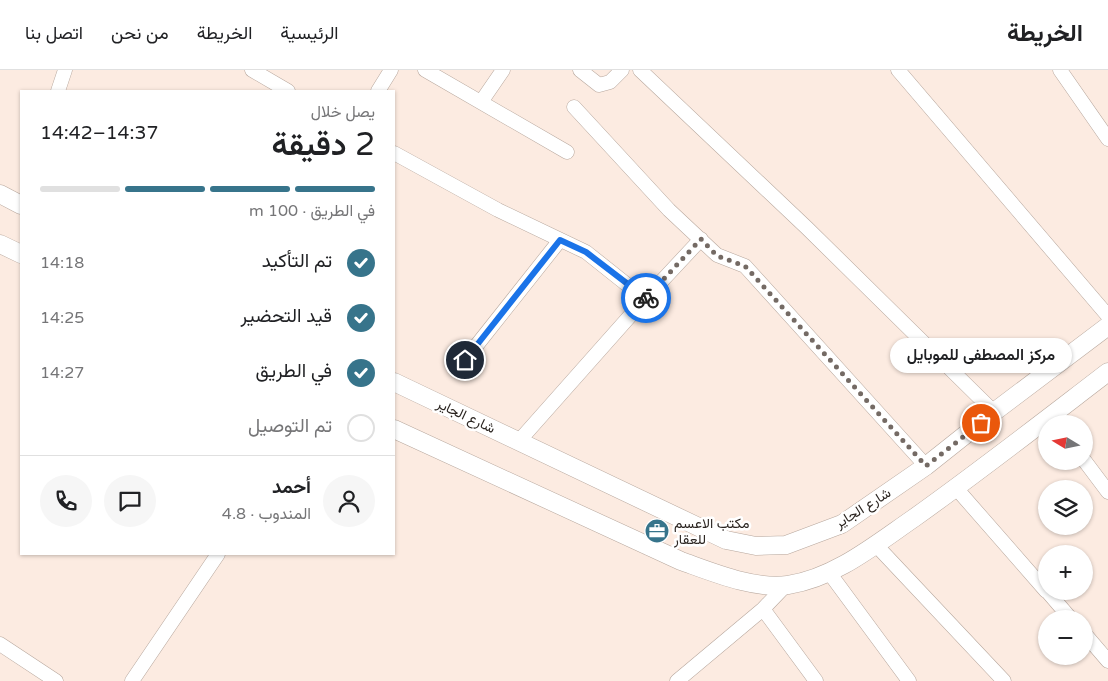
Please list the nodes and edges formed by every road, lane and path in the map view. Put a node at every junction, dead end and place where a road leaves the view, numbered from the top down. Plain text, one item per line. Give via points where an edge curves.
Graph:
1 (65, 70) edge
2 (252, 70) edge
3 (391, 70) edge
4 (425, 70) edge
5 (502, 70) edge
6 (580, 70) edge
7 (622, 70) edge
8 (640, 70) edge
9 (898, 70) edge
10 (1060, 70) edge
11 (58, 90) edge
12 (286, 90) edge
13 (379, 90) edge
14 (481, 102) junction
15 (574, 107) dead end
16 (1108, 139) edge
17 (567, 152) dead end
18 (395, 154) edge
19 (0, 194) edge
20 (20, 202) edge
21 (701, 239) junction
22 (560, 240) junction
23 (0, 244) edge
24 (20, 254) edge
25 (645, 299) junction
26 (1108, 316) edge
27 (1108, 326) edge
28 (465, 360) dead end
29 (1108, 372) edge
30 (395, 382) edge
31 (994, 412) junction
32 (1059, 415) edge
33 (395, 429) edge
34 (1038, 431) edge
35 (519, 441) junction
36 (926, 466) junction
37 (1092, 470) edge
38 (956, 488) junction
39 (1108, 492) edge
40 (875, 544) junction
41 (217, 555) edge
42 (828, 571) junction
43 (1038, 582) edge
44 (786, 585) junction
45 (1054, 600) edge
46 (763, 609) junction
47 (1063, 610) edge
48 (0, 644) edge
49 (1093, 644) edge
50 (1108, 661) edge
51 (56, 681) edge
52 (132, 681) edge
53 (678, 681) edge
54 (816, 681) edge
55 (909, 681) edge
56 (1004, 681) edge

1 - 11 street
2 - 12 street
3 - 13 street
4 - 14 street
5 - 14 street
6 - 7 street via 599,85 610,82
8 - 31 street
9 - 26 street
10 - 16 street
14 - 17 street
15 - 21 street via 669,210
18 - 22 street
19 - 20 street
21 - 25 street
21 - 36 street via 717,256 745,266
22 - 25 street via 586,252
22 - 28 street
23 - 24 street
25 - 35 street
27 - 31 street, شارع الجاير
29 - 32 street
30 - 35 street, شارع الجاير
31 - 36 street, شارع الجاير
33 - 44 street via 681,561 753,583
34 - 38 street
35 - 36 street, شارع الجاير via 726,540 756,546 786,545 842,524
37 - 39 street
38 - 40 street
38 - 43 street
40 - 42 street via 853,560
40 - 56 street
41 - 52 street
42 - 44 street via 808,581
42 - 55 street
44 - 46 street
45 - 47 street
46 - 53 street
46 - 54 street
48 - 51 street
49 - 50 street

